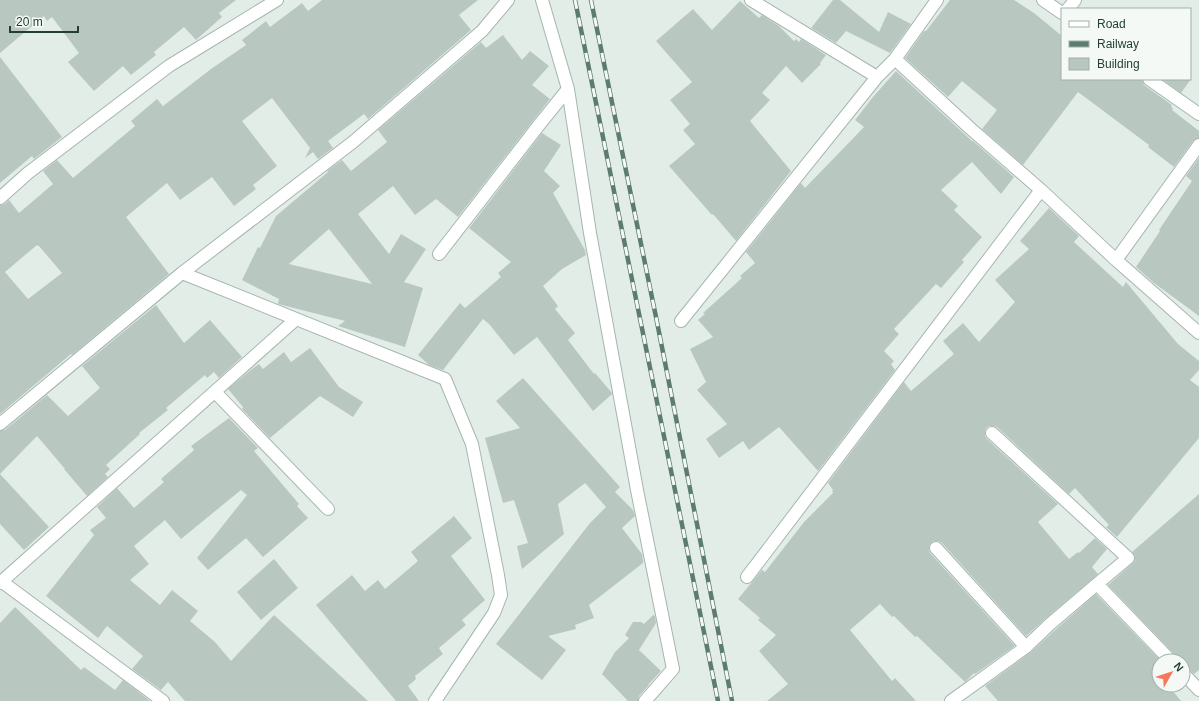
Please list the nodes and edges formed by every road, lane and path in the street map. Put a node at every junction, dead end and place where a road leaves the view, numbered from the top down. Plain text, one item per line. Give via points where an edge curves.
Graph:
1 (277, 0) edge
2 (508, 0) edge
3 (542, 0) edge
4 (752, 0) edge
5 (937, 0) edge
6 (1043, 0) edge
7 (1075, 0) edge
8 (1069, 8) edge
9 (1061, 12) edge
10 (895, 59) junction
11 (877, 77) junction
12 (1150, 80) edge
13 (568, 89) junction
14 (1199, 114) edge
15 (1199, 145) edge
16 (1041, 190) junction
17 (0, 198) edge
18 (439, 254) dead end
19 (1116, 260) junction
20 (182, 274) junction
21 (295, 320) junction
22 (681, 321) dead end
23 (1199, 333) edge
24 (215, 392) junction
25 (0, 424) edge
26 (992, 433) dead end
27 (328, 509) dead end
28 (936, 548) dead end
29 (747, 577) dead end
30 (1, 582) edge
31 (1097, 584) junction
32 (1026, 647) junction
33 (1163, 653) edge
34 (1191, 682) edge
35 (1199, 690) edge
36 (163, 701) edge
37 (436, 701) edge
38 (645, 701) edge
39 (951, 701) edge

1 - 17 street via 169,66 28,173
2 - 20 street via 482,31 353,142
3 - 13 street
4 - 11 street
5 - 10 street
6 - 9 street
7 - 8 street
10 - 11 street
10 - 16 street
11 - 22 street
12 - 14 street
13 - 18 street
13 - 38 street via 590,233 673,669
15 - 19 street
16 - 19 street
16 - 29 street
19 - 23 street
20 - 21 street
20 - 25 street
21 - 24 street
21 - 37 street via 444,378 472,444 501,595 494,613
24 - 27 street
24 - 30 street
26 - 31 street via 1128,558
28 - 32 street
30 - 36 street
31 - 32 street
31 - 33 street
32 - 39 street
34 - 35 street

